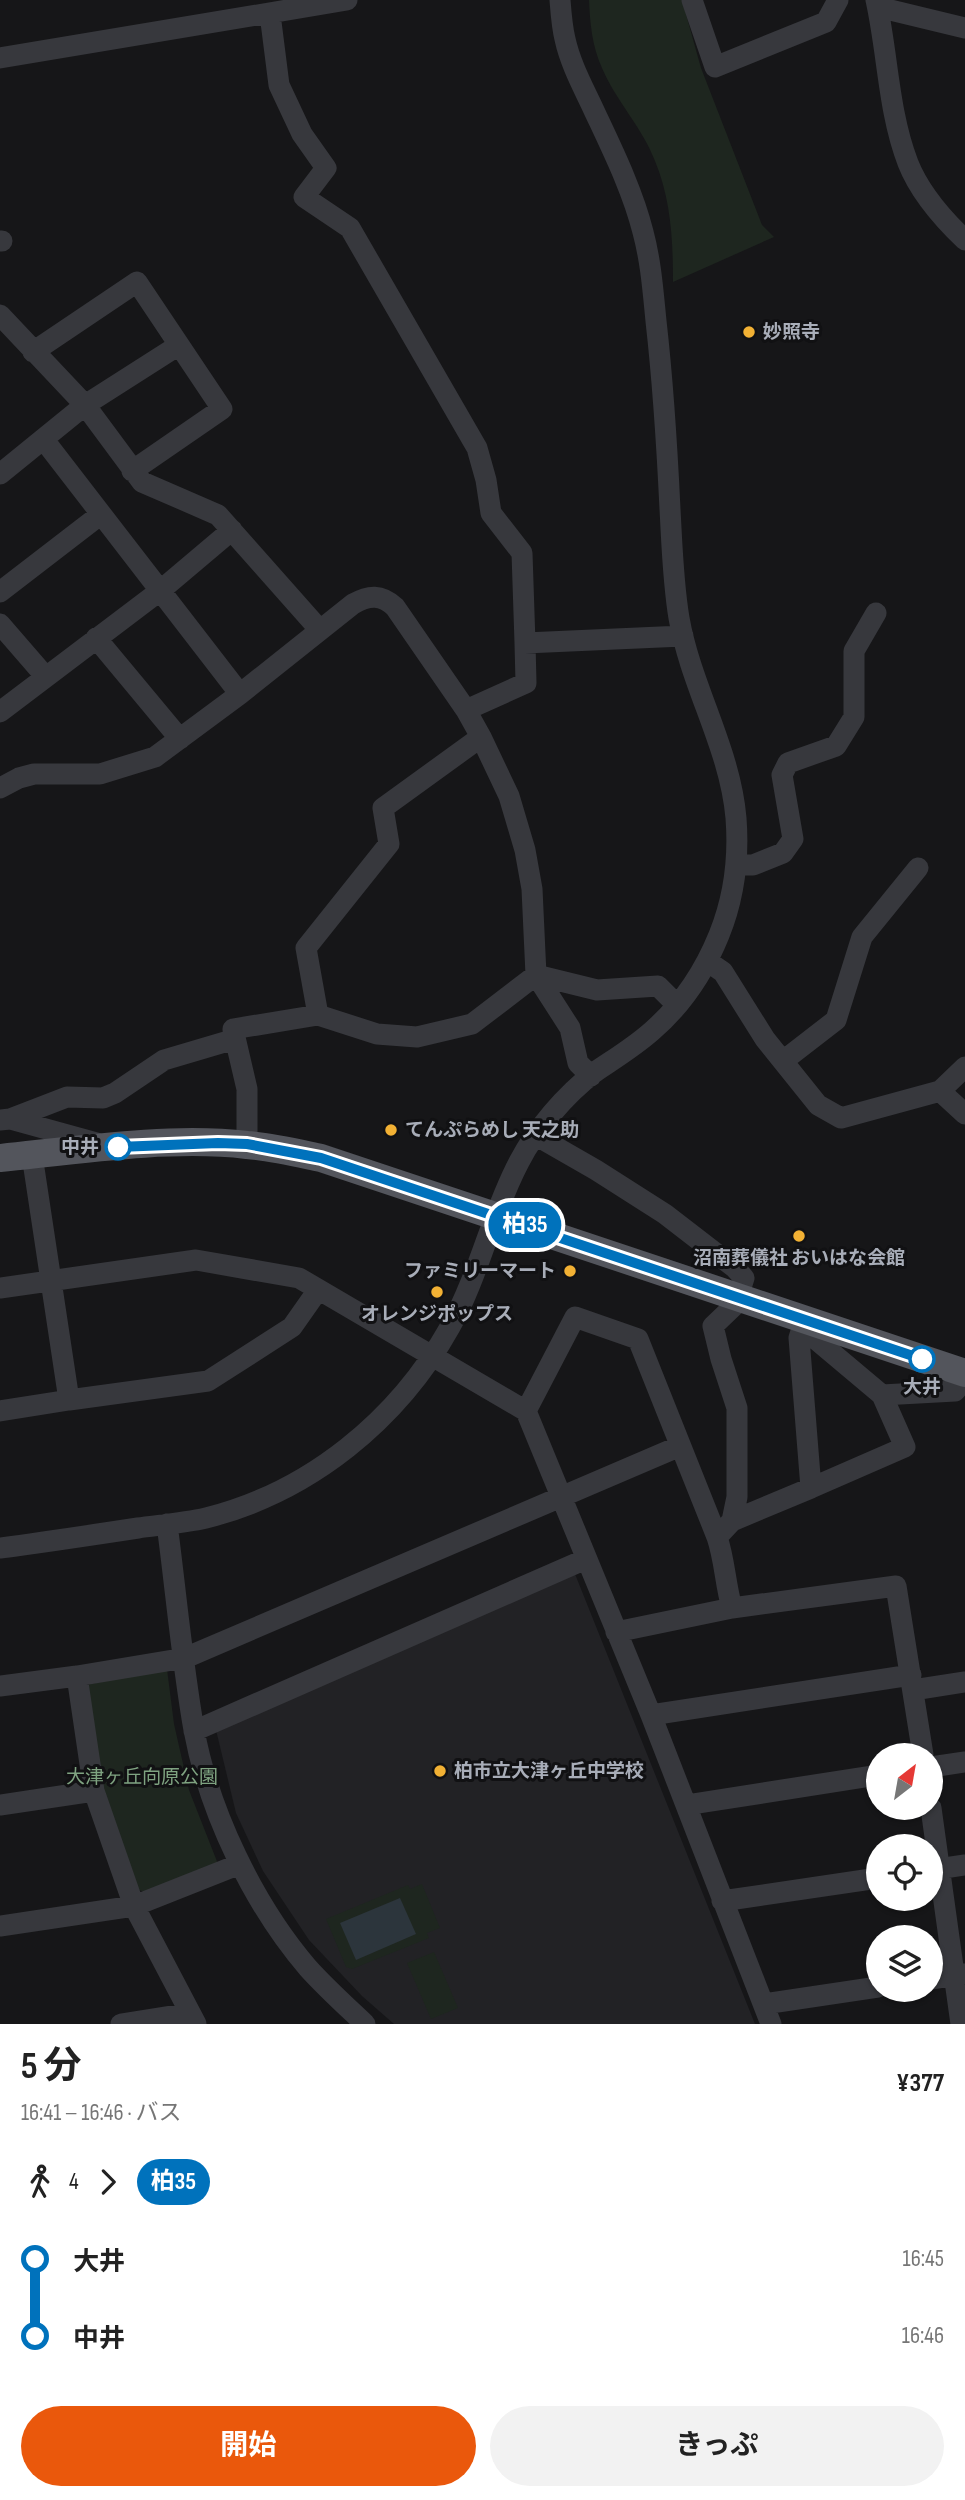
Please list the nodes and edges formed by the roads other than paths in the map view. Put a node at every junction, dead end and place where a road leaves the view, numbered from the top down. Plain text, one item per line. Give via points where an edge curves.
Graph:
1 (347, 0) edge
2 (560, 0) edge
3 (692, 0) edge
4 (838, 0) edge
5 (877, 4) edge
6 (270, 14) junction
7 (965, 29) edge
8 (0, 58) edge
9 (965, 240) edge
10 (0, 316) edge
11 (179, 345) junction
12 (33, 352) junction
13 (85, 405) junction
14 (44, 440) junction
15 (132, 471) junction
16 (0, 474) edge
17 (100, 515) junction
18 (232, 530) junction
19 (161, 590) junction
20 (0, 592) edge
21 (876, 613) dead end
22 (0, 624) edge
23 (319, 629) junction
24 (683, 636) junction
25 (96, 638) junction
26 (525, 643) junction
27 (45, 677) junction
28 (240, 694) junction
29 (466, 710) junction
30 (0, 712) edge
31 (481, 737) junction
32 (180, 739) junction
33 (0, 788) edge
34 (736, 865) junction
35 (918, 868) dead end
36 (707, 961) junction
37 (536, 975) junction
38 (677, 1005) junction
39 (318, 1015) junction
40 (235, 1039) junction
41 (783, 1061) junction
42 (965, 1068) edge
43 (591, 1076) junction
44 (940, 1091) junction
45 (965, 1114) edge
46 (5, 1120) edge
47 (535, 1136) junction
48 (247, 1144) junction
49 (113, 1148) junction
50 (32, 1154) junction
51 (0, 1157) edge
52 (497, 1215) junction
53 (50, 1280) junction
54 (0, 1288) edge
55 (318, 1290) junction
56 (738, 1296) junction
57 (802, 1328) junction
58 (432, 1358) junction
59 (965, 1373) edge
60 (965, 1379) edge
61 (882, 1395) junction
62 (69, 1400) junction
63 (0, 1411) edge
64 (526, 1411) junction
65 (680, 1446) junction
66 (811, 1488) junction
67 (562, 1497) junction
68 (732, 1521) junction
69 (167, 1524) junction
70 (718, 1537) junction
71 (0, 1548) edge
72 (586, 1559) junction
73 (732, 1608) junction
74 (616, 1632) junction
75 (185, 1658) junction
76 (77, 1676) junction
77 (912, 1682) junction
78 (965, 1682) edge
79 (0, 1686) edge
80 (651, 1716) junction
81 (194, 1731) junction
82 (921, 1743) edge
83 (965, 1762) edge
84 (943, 1766) edge
85 (866, 1777) edge
86 (94, 1791) junction
87 (0, 1805) edge
88 (686, 1805) junction
89 (240, 1864) junction
90 (965, 1865) edge
91 (943, 1868) edge
92 (866, 1880) edge
93 (943, 1900) edge
94 (722, 1901) junction
95 (134, 1906) junction
96 (0, 1926) edge
97 (960, 1975) edge
98 (866, 1990) edge
99 (767, 2014) edge
100 (193, 2019) edge
101 (121, 2024) edge
102 (365, 2024) edge
103 (961, 2024) edge

1 - 6 street
2 - 24 street via 565,41 629,188 652,274 673,570
3 - 4 street via 715,67 827,22
5 - 7 street
5 - 9 street via 891,99 908,164 942,219
6 - 8 street
6 - 26 street via 279,85 302,134 326,167 304,197 350,228 477,448 491,513 522,553
10 - 12 street
11 - 12 street via 137,282
11 - 13 street
11 - 15 street via 222,410
12 - 13 street
13 - 14 street
13 - 15 street
14 - 16 street
14 - 17 street
15 - 18 street via 142,482 218,516
17 - 19 street
17 - 20 street
18 - 19 street
18 - 23 street
19 - 25 street
19 - 28 street
21 - 34 street via 854,651 854,717 836,746 788,763 782,775 793,839 783,853
22 - 27 street
23 - 28 street
23 - 29 street via 365,597 385,598
24 - 26 street
24 - 34 street via 693,677 724,755 736,813
25 - 27 street
25 - 32 street
26 - 29 street via 526,683
27 - 30 street
28 - 32 street
29 - 31 street
31 - 37 street via 509,796 524,850 535,916
31 - 39 street via 383,808 389,844 306,948
32 - 33 street via 155,757 100,774 34,774
34 - 36 street via 728,909
35 - 41 street via 862,937 836,1020
36 - 38 street
36 - 41 street via 723,972
37 - 38 street via 597,990 658,986
37 - 39 street via 471,1024 417,1037 377,1034
37 - 43 street via 570,1028 578,1063
38 - 43 street via 640,1041
39 - 40 street via 233,1029
40 - 46 street via 164,1060 103,1098 67,1097
40 - 48 street via 247,1089
41 - 44 street via 818,1105 841,1118
42 - 44 street
43 - 47 street
44 - 45 street
46 - 49 street
47 - 52 street
47 - 56 street via 665,1214 735,1268 744,1278
48 - 49 main road
48 - 52 main road via 321,1158
49 - 50 main road
50 - 51 main road
50 - 53 street
52 - 56 main road
52 - 58 street via 472,1282
53 - 54 street
53 - 55 street via 196,1260 299,1278
53 - 62 street
55 - 58 street
55 - 62 street via 292,1327 208,1381
56 - 57 main road
56 - 68 street via 736,1304 713,1326 737,1408 737,1497
57 - 59 main road
57 - 61 street
57 - 66 street
58 - 64 street
58 - 69 street via 367,1432 324,1466 241,1507
60 - 61 street via 954,1391
61 - 66 street via 905,1447
62 - 63 street
64 - 65 street via 575,1317 638,1339
64 - 67 street
65 - 67 street
65 - 70 street
66 - 68 street
67 - 72 street
67 - 75 street
68 - 70 street
69 - 71 street
69 - 75 street
70 - 73 street
72 - 74 street
72 - 81 street
73 - 74 street
73 - 77 street via 896,1586
74 - 80 street
75 - 76 street
75 - 81 street
76 - 79 street
76 - 86 street
77 - 78 street
77 - 80 street
77 - 82 street
80 - 88 street
81 - 89 street via 213,1801
83 - 84 street
85 - 88 street
86 - 87 street
86 - 95 street
88 - 94 street
89 - 95 street
89 - 102 street via 307,1966
90 - 91 street
92 - 94 street
93 - 97 street
94 - 99 street
95 - 96 street
95 - 100 street
97 - 103 street
98 - 99 street
100 - 101 street

